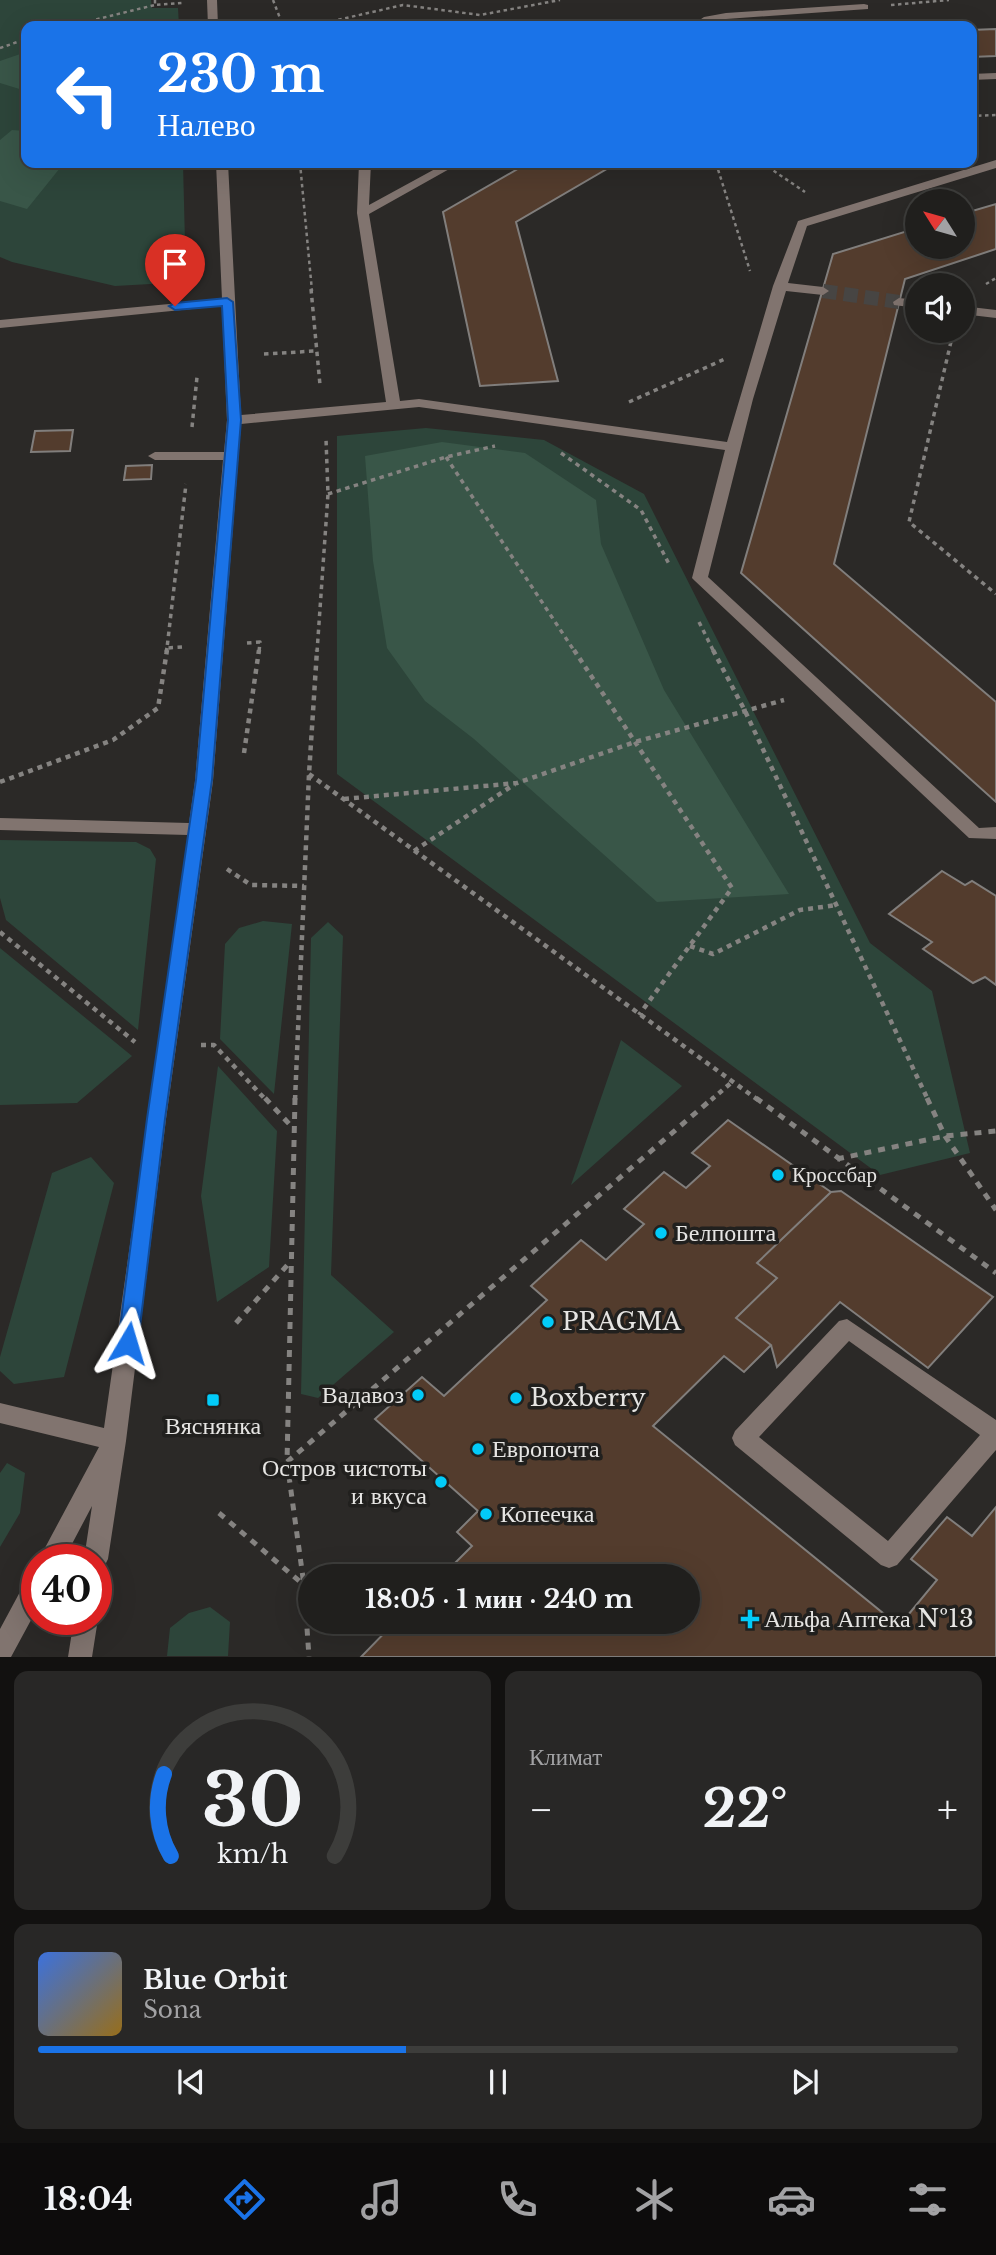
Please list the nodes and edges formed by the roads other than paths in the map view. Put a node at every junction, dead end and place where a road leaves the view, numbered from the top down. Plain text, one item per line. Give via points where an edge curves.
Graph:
1 (212, 0) edge
2 (864, 7) road end
3 (213, 21) edge
4 (705, 21) edge
5 (996, 76) edge
6 (977, 77) edge
7 (996, 164) edge
8 (222, 168) edge
9 (366, 168) edge
10 (445, 168) edge
11 (363, 213) junction
12 (779, 286) junction
13 (822, 291) tunnel mouth
14 (227, 302) junction
15 (899, 302) tunnel mouth
16 (905, 303) edge
17 (975, 312) edge
18 (996, 314) edge
19 (0, 324) edge
20 (393, 403) junction
21 (234, 420) junction
22 (732, 447) junction
23 (155, 456) dead end
24 (230, 456) junction
25 (0, 824) edge
26 (197, 829) junction
27 (996, 833) edge
28 (0, 1413) edge
29 (996, 1433) edge
30 (115, 1441) junction
31 (59, 1544) edge
32 (98, 1544) edge
33 (21, 1614) edge
34 (83, 1635) edge
35 (0, 1653) edge
36 (80, 1657) edge

1 - 3 street
2 - 4 street
5 - 6 street
7 - 12 street via 802,223
8 - 14 street
9 - 11 street
10 - 11 street
11 - 20 street
12 - 13 street
12 - 22 street
14 - 19 street
14 - 21 street
15 - 16 street
17 - 18 street
20 - 21 street via 324,414
20 - 22 street via 419,402
21 - 24 street
22 - 27 street via 700,578 975,834
23 - 24 street
24 - 26 street
25 - 26 street
26 - 30 street
28 - 30 street
29 - 29 street via 847,1328 743,1438 889,1557
30 - 31 street
30 - 32 street
33 - 35 street
34 - 36 street

